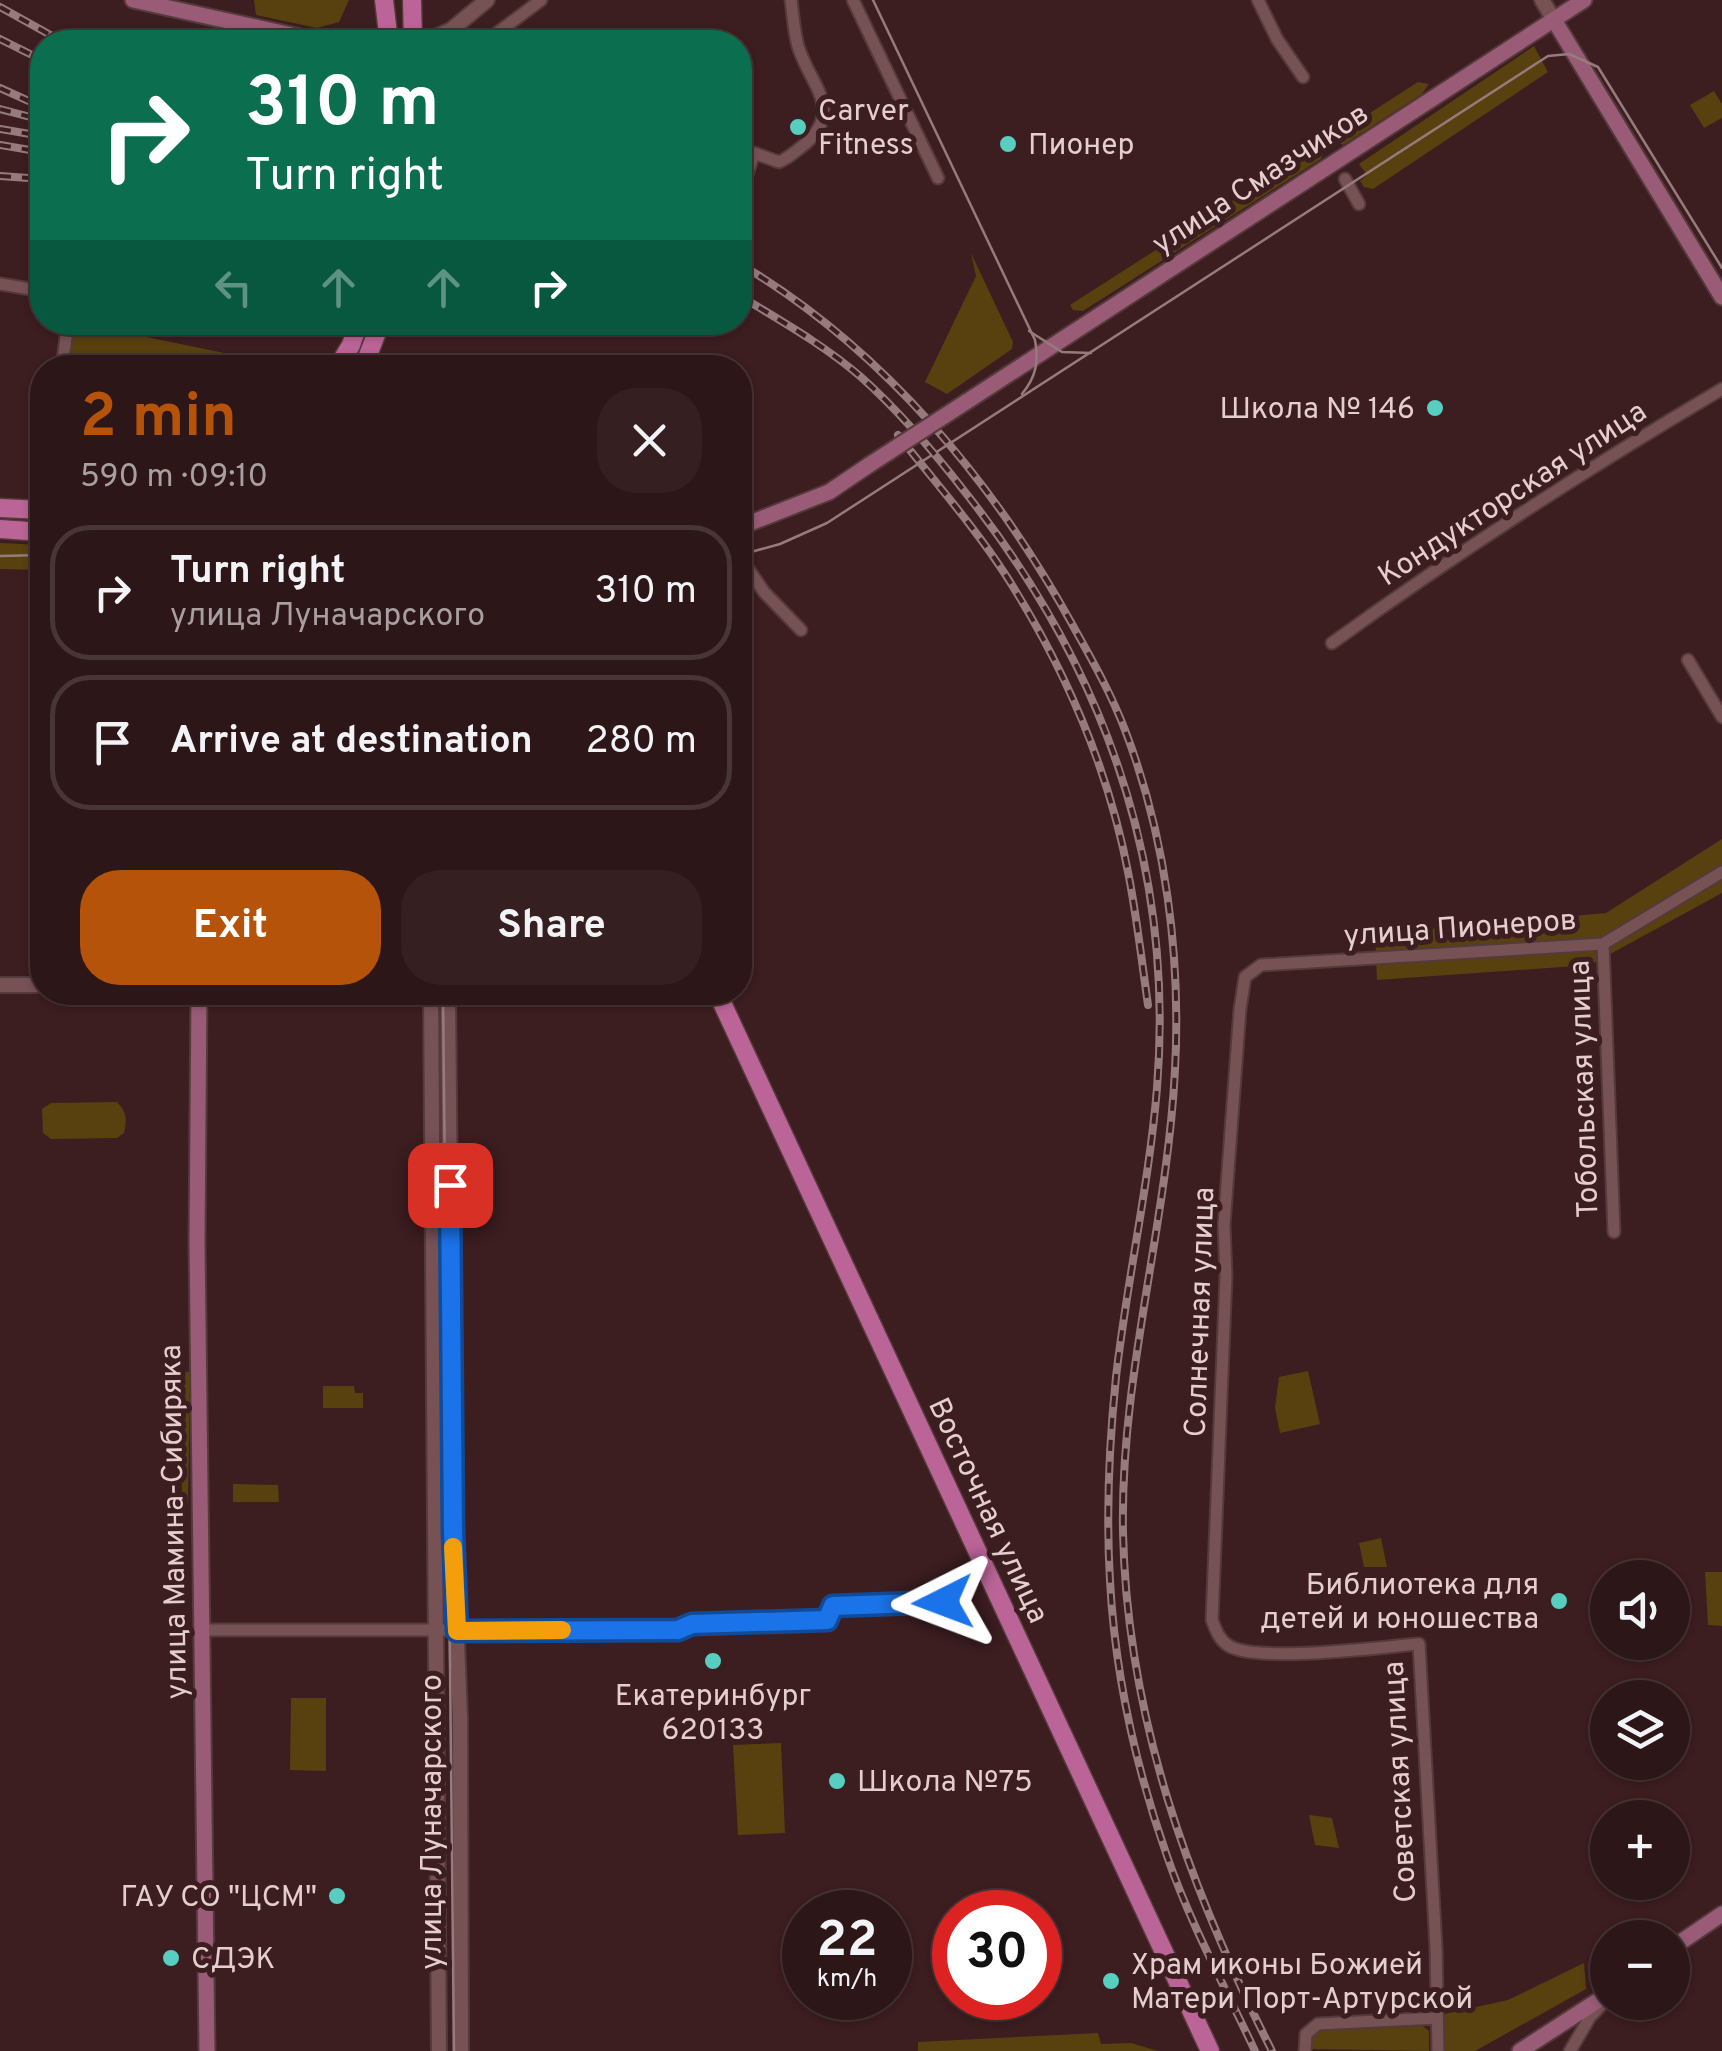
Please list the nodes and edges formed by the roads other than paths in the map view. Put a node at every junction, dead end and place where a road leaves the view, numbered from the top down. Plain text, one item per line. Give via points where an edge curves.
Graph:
1 (133, 0) edge
2 (384, 0) edge
3 (412, 0) edge
4 (488, 0) edge
5 (541, 0) edge
6 (790, 0) edge
7 (853, 0) edge
8 (1258, 0) edge
9 (1542, 0) edge
10 (1584, 0) edge
11 (1554, 20) junction
12 (269, 30) edge
13 (387, 30) edge
14 (413, 30) edge
15 (451, 30) edge
16 (501, 30) edge
17 (1304, 77) dead end
18 (754, 154) joint
19 (752, 160) edge
20 (938, 178) dead end
21 (1345, 180) dead end
22 (1359, 204) dead end
23 (0, 284) edge
24 (30, 289) edge
25 (1722, 297) edge
26 (1722, 388) edge
27 (0, 508) edge
28 (30, 509) edge
29 (752, 522) edge
30 (0, 530) edge
31 (30, 531) edge
32 (752, 574) edge
33 (801, 630) dead end
34 (1332, 643) dead end
35 (1688, 660) dead end
36 (1722, 717) edge
37 (1722, 872) edge
38 (1602, 944) junction
39 (1246, 978) joint
40 (0, 985) edge
41 (30, 985) edge
42 (199, 1005) edge
43 (431, 1005) edge
44 (448, 1005) edge
45 (723, 1005) edge
46 (1614, 1232) dead end
47 (943, 1602) dead end
48 (202, 1630) junction
49 (436, 1631) junction
50 (457, 1631) junction
51 (1227, 1645) joint
52 (1722, 1914) edge
53 (1690, 1936) edge
54 (1590, 2007) edge
55 (1590, 2017) edge
56 (1438, 2018) junction
57 (207, 2051) edge
58 (439, 2051) edge
59 (461, 2051) edge
60 (1210, 2051) edge
61 (1306, 2051) edge
62 (1438, 2051) edge
63 (1520, 2051) edge
64 (1570, 2051) edge

1 - 12 main road
2 - 13 main road
3 - 14 main road
4 - 15 street
5 - 16 street
6 - 18 street via 799,49 822,97 822,124 789,158 779,162
7 - 20 street
8 - 17 street
9 - 11 street
10 - 11 main road, улица Смазчиков
11 - 25 main road
11 - 29 main road, улица Смазчиков, bridge via 829,492
18 - 19 street
21 - 22 street
23 - 24 street
26 - 34 street, Кондукторская улица via 1482,537
27 - 28 main road
30 - 31 main road
32 - 33 street
35 - 36 street
37 - 38 street, улица Пионеров
38 - 39 street, улица Пионеров via 1261,965
38 - 46 street, Тобольская улица
39 - 51 street, Солнечная улица via 1224,1225 1212,1620
40 - 41 street
42 - 48 main road, улица Мамина-Сибиряка
43 - 49 street, улица Луначарского
44 - 50 street, улица Луначарского
45 - 60 main road, Восточная улица
47 - 50 street via 833,1606 827,1620 692,1624 678,1630
48 - 49 street
48 - 57 main road, улица Мамина-Сибиряка
49 - 50 street
49 - 58 street, улица Луначарского
50 - 59 street, улица Луначарского
51 - 56 street, Советская улица via 1272,1653 1419,1644
52 - 53 main road
54 - 63 main road
55 - 64 street
56 - 61 street via 1318,2024 1306,2034
56 - 62 street, Советская улица

